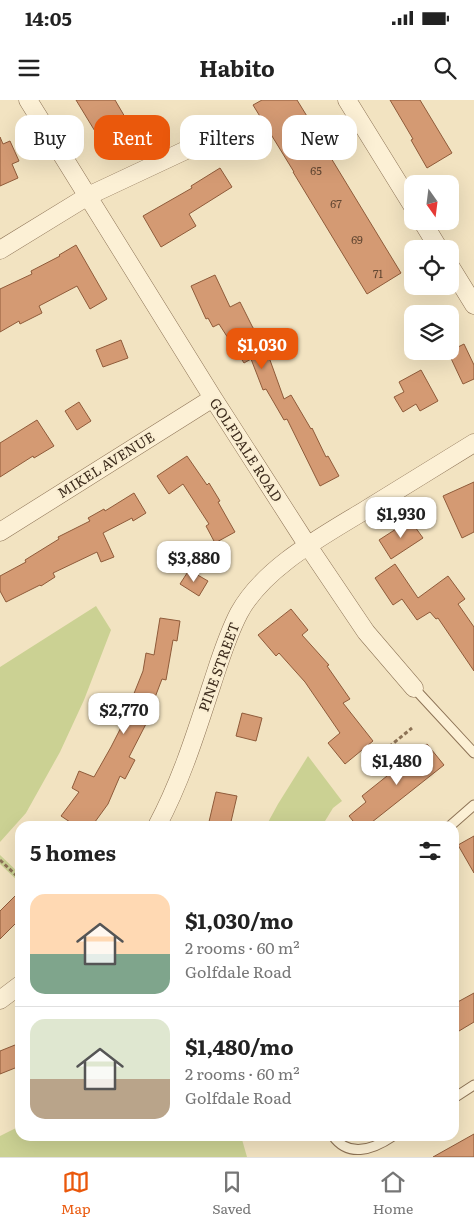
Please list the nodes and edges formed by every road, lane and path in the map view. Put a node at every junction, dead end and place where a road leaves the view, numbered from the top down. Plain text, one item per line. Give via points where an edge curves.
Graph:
1 (28, 100) edge
2 (348, 100) edge
3 (180, 153) edge
4 (404, 192) edge
5 (88, 196) junction
6 (0, 250) edge
7 (459, 281) edge
8 (474, 305) edge
9 (213, 398) junction
10 (474, 443) edge
11 (0, 532) edge
12 (308, 546) junction
13 (414, 688) joint
14 (412, 728) dead end
15 (474, 753) edge
16 (370, 763) dead end
17 (474, 805) edge
18 (160, 821) edge
19 (456, 821) edge
20 (0, 860) edge
21 (15, 874) edge
22 (15, 989) edge
23 (0, 1000) edge
24 (474, 1085) edge
25 (459, 1095) edge
26 (335, 1141) edge
27 (385, 1141) edge

1 - 5 street, GOLFDALE ROAD
2 - 4 street
3 - 5 street
5 - 6 street
5 - 9 street, GOLFDALE ROAD
7 - 8 street
9 - 11 street, MIKEL AVENUE
9 - 12 street, GOLFDALE ROAD
10 - 12 street, PINE STREET
12 - 13 street, GOLFDALE ROAD via 366,632
12 - 18 street, PINE STREET via 257,587 239,612 184,769
13 - 15 lane
14 - 16 path
17 - 19 lane
20 - 21 path
22 - 23 street
24 - 25 lane
26 - 27 lane via 345,1154 358,1156

